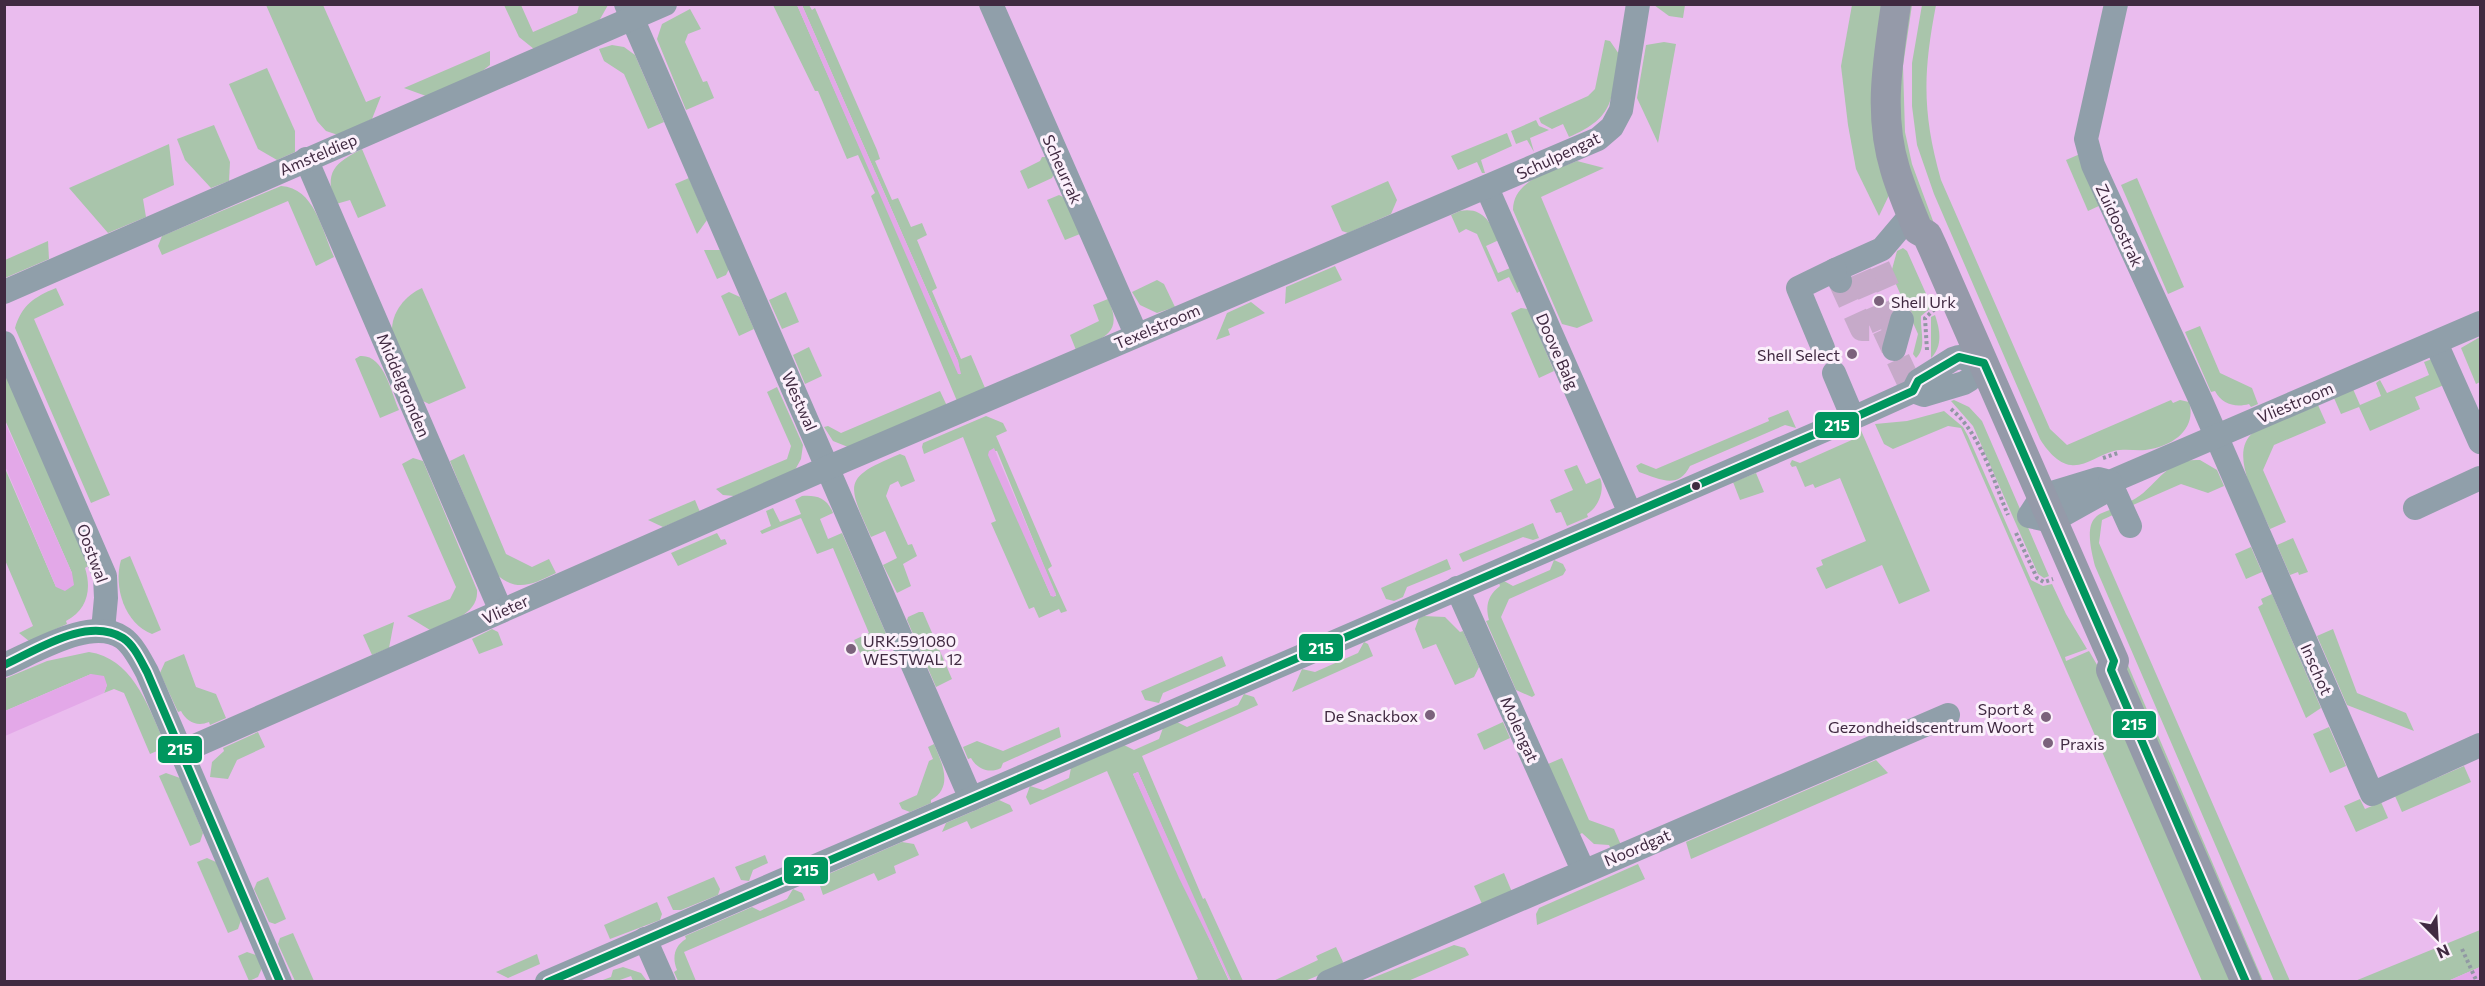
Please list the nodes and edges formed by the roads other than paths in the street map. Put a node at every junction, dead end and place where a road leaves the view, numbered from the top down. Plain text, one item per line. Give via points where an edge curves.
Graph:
1 (665, 4) edge
2 (991, 4) edge
3 (1638, 4) edge
4 (1896, 4) edge
5 (2116, 4) edge
6 (629, 11) edge
7 (306, 159) junction
8 (1487, 188) junction
9 (1916, 225) junction
10 (4, 292) edge
11 (1902, 320) tunnel mouth
12 (2481, 323) edge
13 (1136, 334) junction
14 (4, 343) edge
15 (2436, 343) junction
16 (1823, 348) dead end
17 (1894, 349) tunnel mouth
18 (1971, 367) junction
19 (1834, 373) dead end
20 (1854, 417) junction
21 (2216, 436) junction
22 (2481, 442) edge
23 (829, 467) junction
24 (2481, 478) edge
25 (2110, 482) junction
26 (2415, 508) dead end
27 (2041, 511) junction
28 (1630, 513) junction
29 (2130, 525) dead end
30 (1457, 588) junction
31 (501, 611) junction
32 (103, 630) junction
33 (4, 665) edge
34 (1948, 715) dead end
35 (2481, 745) edge
36 (181, 752) junction
37 (971, 799) junction
38 (1583, 870) junction
39 (645, 939) junction
40 (280, 981) edge
41 (547, 981) edge
42 (664, 981) edge
43 (1328, 981) edge
44 (2246, 981) edge

1 - 6 street
2 - 13 street, Scheurrak
3 - 8 street, Schulpengat via 1621,110 1612,128 1598,139
4 - 9 main road via 1884,110 1894,167
5 - 21 street, Zuidoostrak via 2086,140 2093,165
6 - 7 street, Amsteldiep
6 - 23 street, Westwal
7 - 10 street, Amsteldiep
7 - 31 street, Middelgronden
8 - 13 street, Texelstroom
8 - 28 street, Doove Balg
9 - 16 street via 1904,223 1882,249 1857,267 1798,288
9 - 18 main road via 1914,239 1924,276
11 - 17 street
12 - 15 street, Vliestroom
13 - 23 street, Texelstroom
14 - 32 street, Oostwal via 105,576
15 - 21 street, Vliestroom
15 - 22 street
18 - 20 street via 1924,395 1913,391
18 - 27 main road
19 - 20 street
20 - 28 street
21 - 25 street, Vliestroom
21 - 35 street, Inschot via 2372,794
23 - 31 street, Vlieter
23 - 37 street, Westwal
24 - 26 street
25 - 27 street, Vliestroom via 2098,479
25 - 29 street
27 - 44 main road via 2071,612 2103,666 2111,670
28 - 30 street
30 - 37 street
30 - 38 street, Molengat
31 - 36 street, Vlieter
32 - 33 street via 69,637
32 - 36 street via 122,637 135,652
34 - 38 street, Noordgat
36 - 40 street
37 - 39 street
38 - 43 street, Noordgat
39 - 41 street
39 - 42 street

